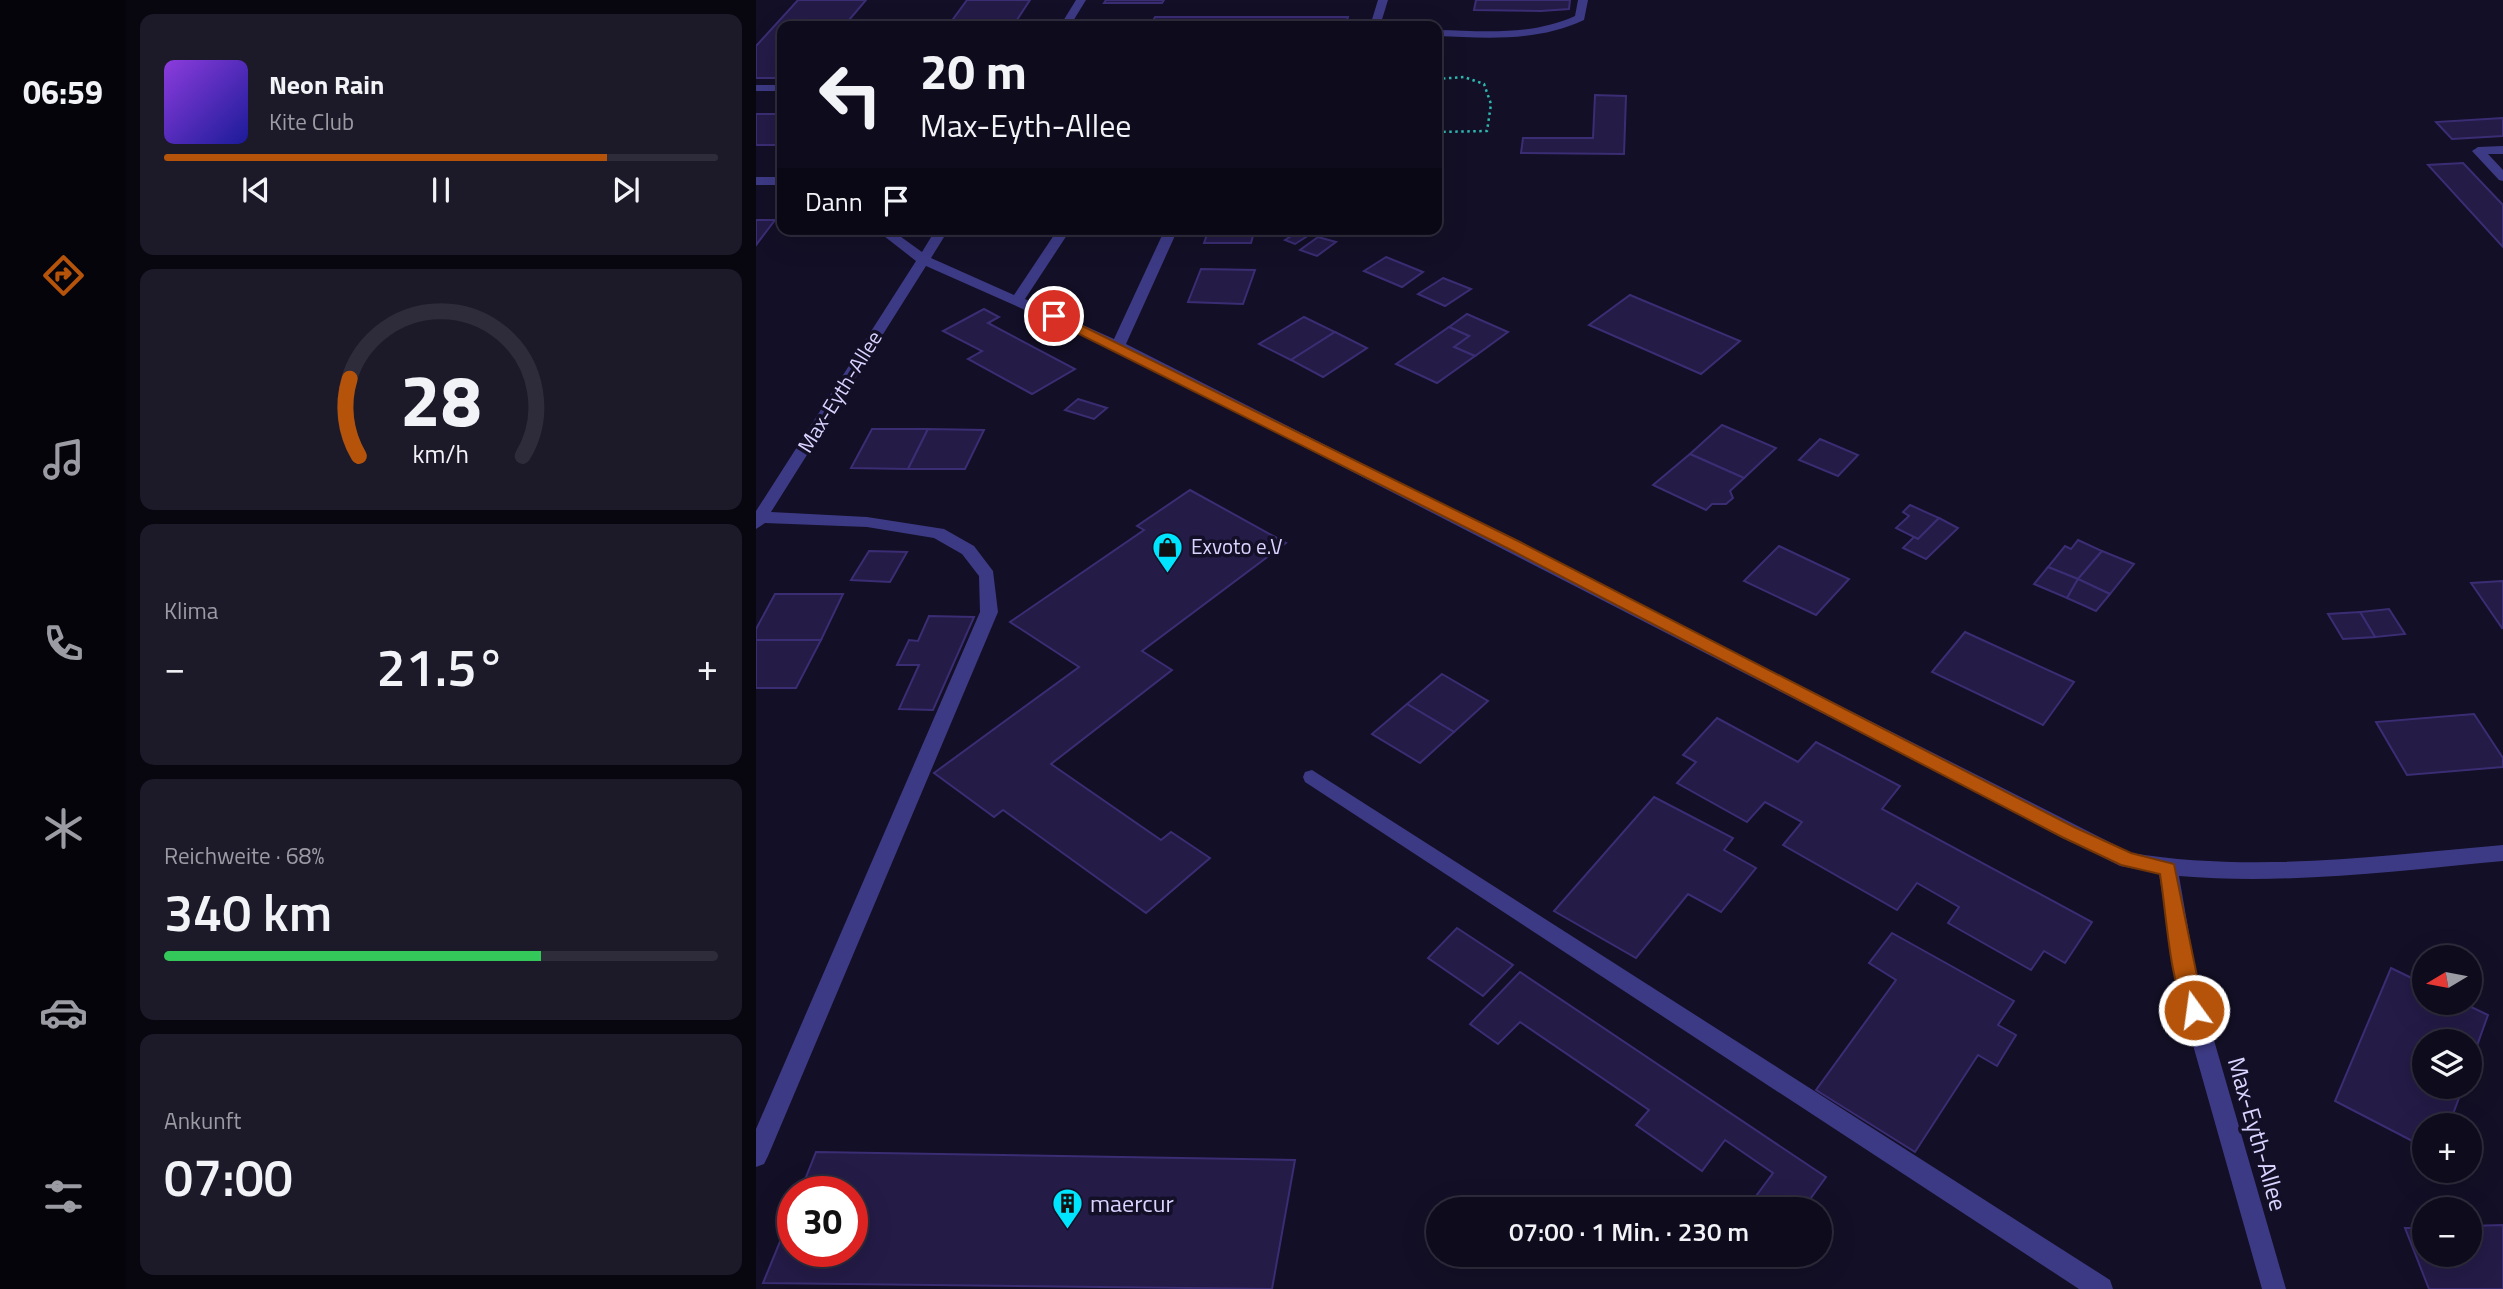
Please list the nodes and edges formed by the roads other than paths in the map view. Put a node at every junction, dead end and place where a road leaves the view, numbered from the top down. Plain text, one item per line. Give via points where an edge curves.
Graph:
1 (1081, 0) edge
2 (1383, 0) edge
3 (1583, 0) edge
4 (1068, 21) edge
5 (1377, 21) edge
6 (1442, 33) edge
7 (756, 88) edge
8 (777, 88) edge
9 (2503, 150) edge
10 (2503, 177) edge
11 (756, 181) edge
12 (777, 181) edge
13 (889, 235) edge
14 (939, 235) edge
15 (1061, 235) edge
16 (1169, 235) edge
17 (924, 260) junction
18 (1018, 299) junction
19 (1118, 346) junction
20 (758, 519) edge
21 (1312, 776) dead end
22 (2503, 853) edge
23 (2168, 869) junction
24 (756, 1156) edge
25 (2101, 1289) edge
26 (2274, 1289) edge

1 - 4 street
2 - 5 street
3 - 6 street via 1580,18 1570,24 1514,33
7 - 8 street
9 - 10 street via 2478,151
11 - 12 street
13 - 17 street
14 - 17 street, Max-Eyth-Allee
15 - 18 street
16 - 19 street
17 - 18 street
17 - 20 street, Max-Eyth-Allee
18 - 19 street
19 - 23 street via 2068,832 2127,859
20 - 24 street via 867,522 938,533 968,550 987,575 989,612
21 - 25 street
22 - 23 street via 2292,870
23 - 26 street, Max-Eyth-Allee via 2187,985

